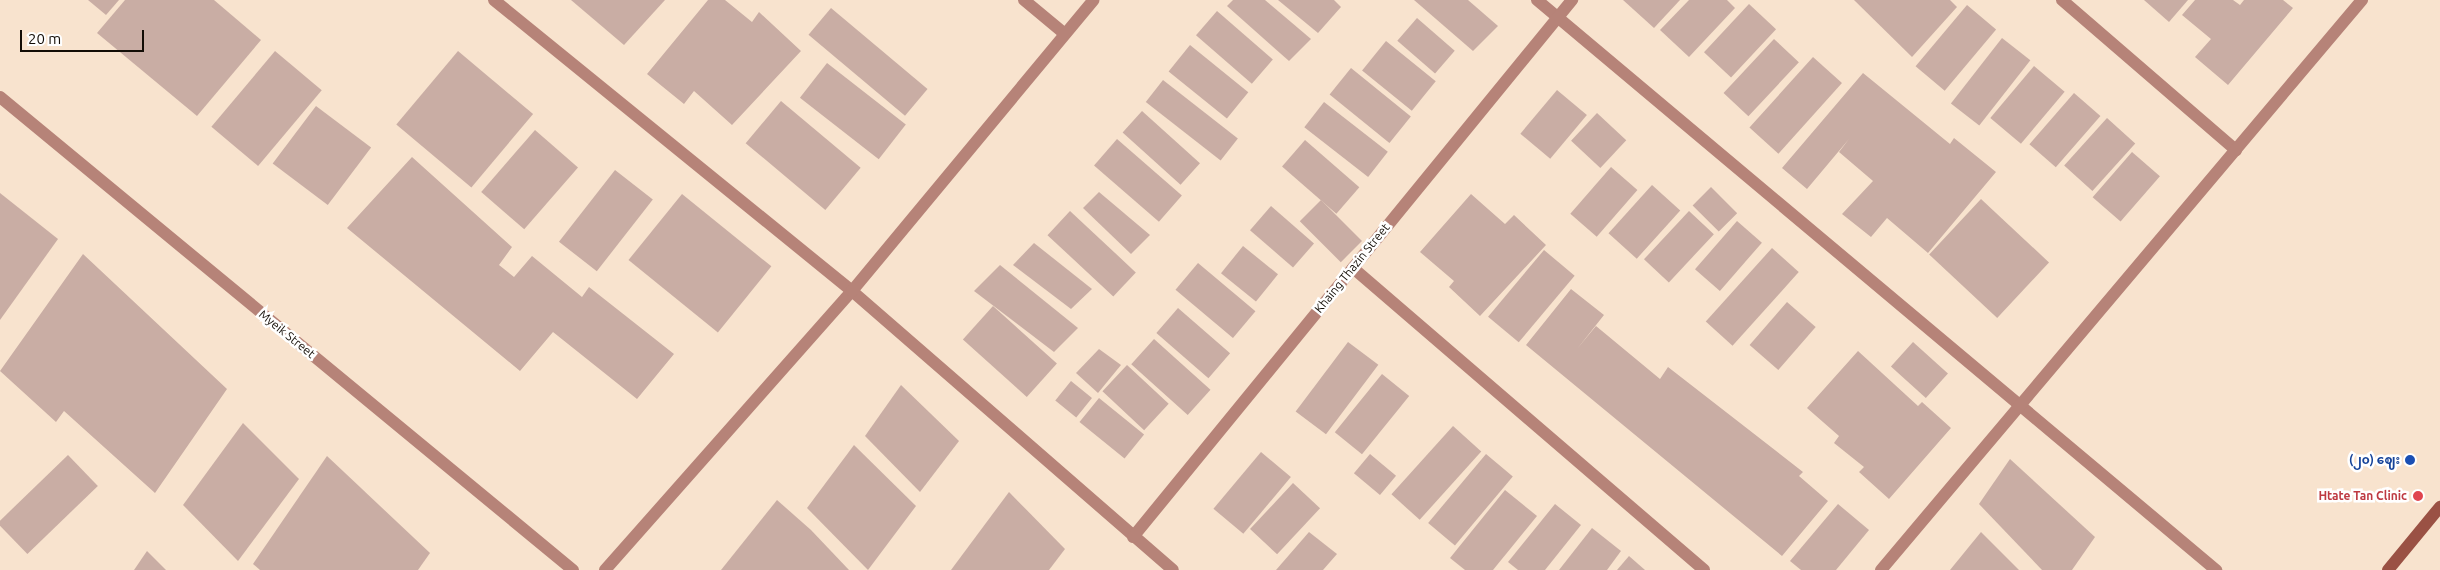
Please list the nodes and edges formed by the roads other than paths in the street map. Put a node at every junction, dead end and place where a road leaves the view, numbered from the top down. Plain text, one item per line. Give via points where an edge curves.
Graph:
1 (494, 0) edge
2 (1024, 0) edge
3 (1094, 0) edge
4 (1537, 0) edge
5 (1572, 0) edge
6 (2062, 0) edge
7 (2362, 0) edge
8 (1558, 17) junction
9 (1065, 34) junction
10 (0, 97) edge
11 (2236, 150) junction
12 (1353, 268) junction
13 (852, 291) junction
14 (2020, 406) junction
15 (2440, 507) edge
16 (1133, 537) junction
17 (573, 570) edge
18 (605, 570) edge
19 (1173, 570) edge
20 (1704, 570) edge
21 (1881, 570) edge
22 (2216, 570) edge
23 (2388, 570) edge

1 - 13 street
2 - 9 street
3 - 9 street
4 - 8 street
5 - 8 street, Khaing Thazin Street
6 - 11 street
7 - 11 street
8 - 12 street, Khaing Thazin Street
8 - 14 street
9 - 13 street
10 - 17 street, Myeik Street
11 - 14 street
12 - 16 street, Khaing Thazin Street
12 - 20 street
13 - 16 street
13 - 18 street
14 - 21 street
14 - 22 street
15 - 23 main road
16 - 19 street

